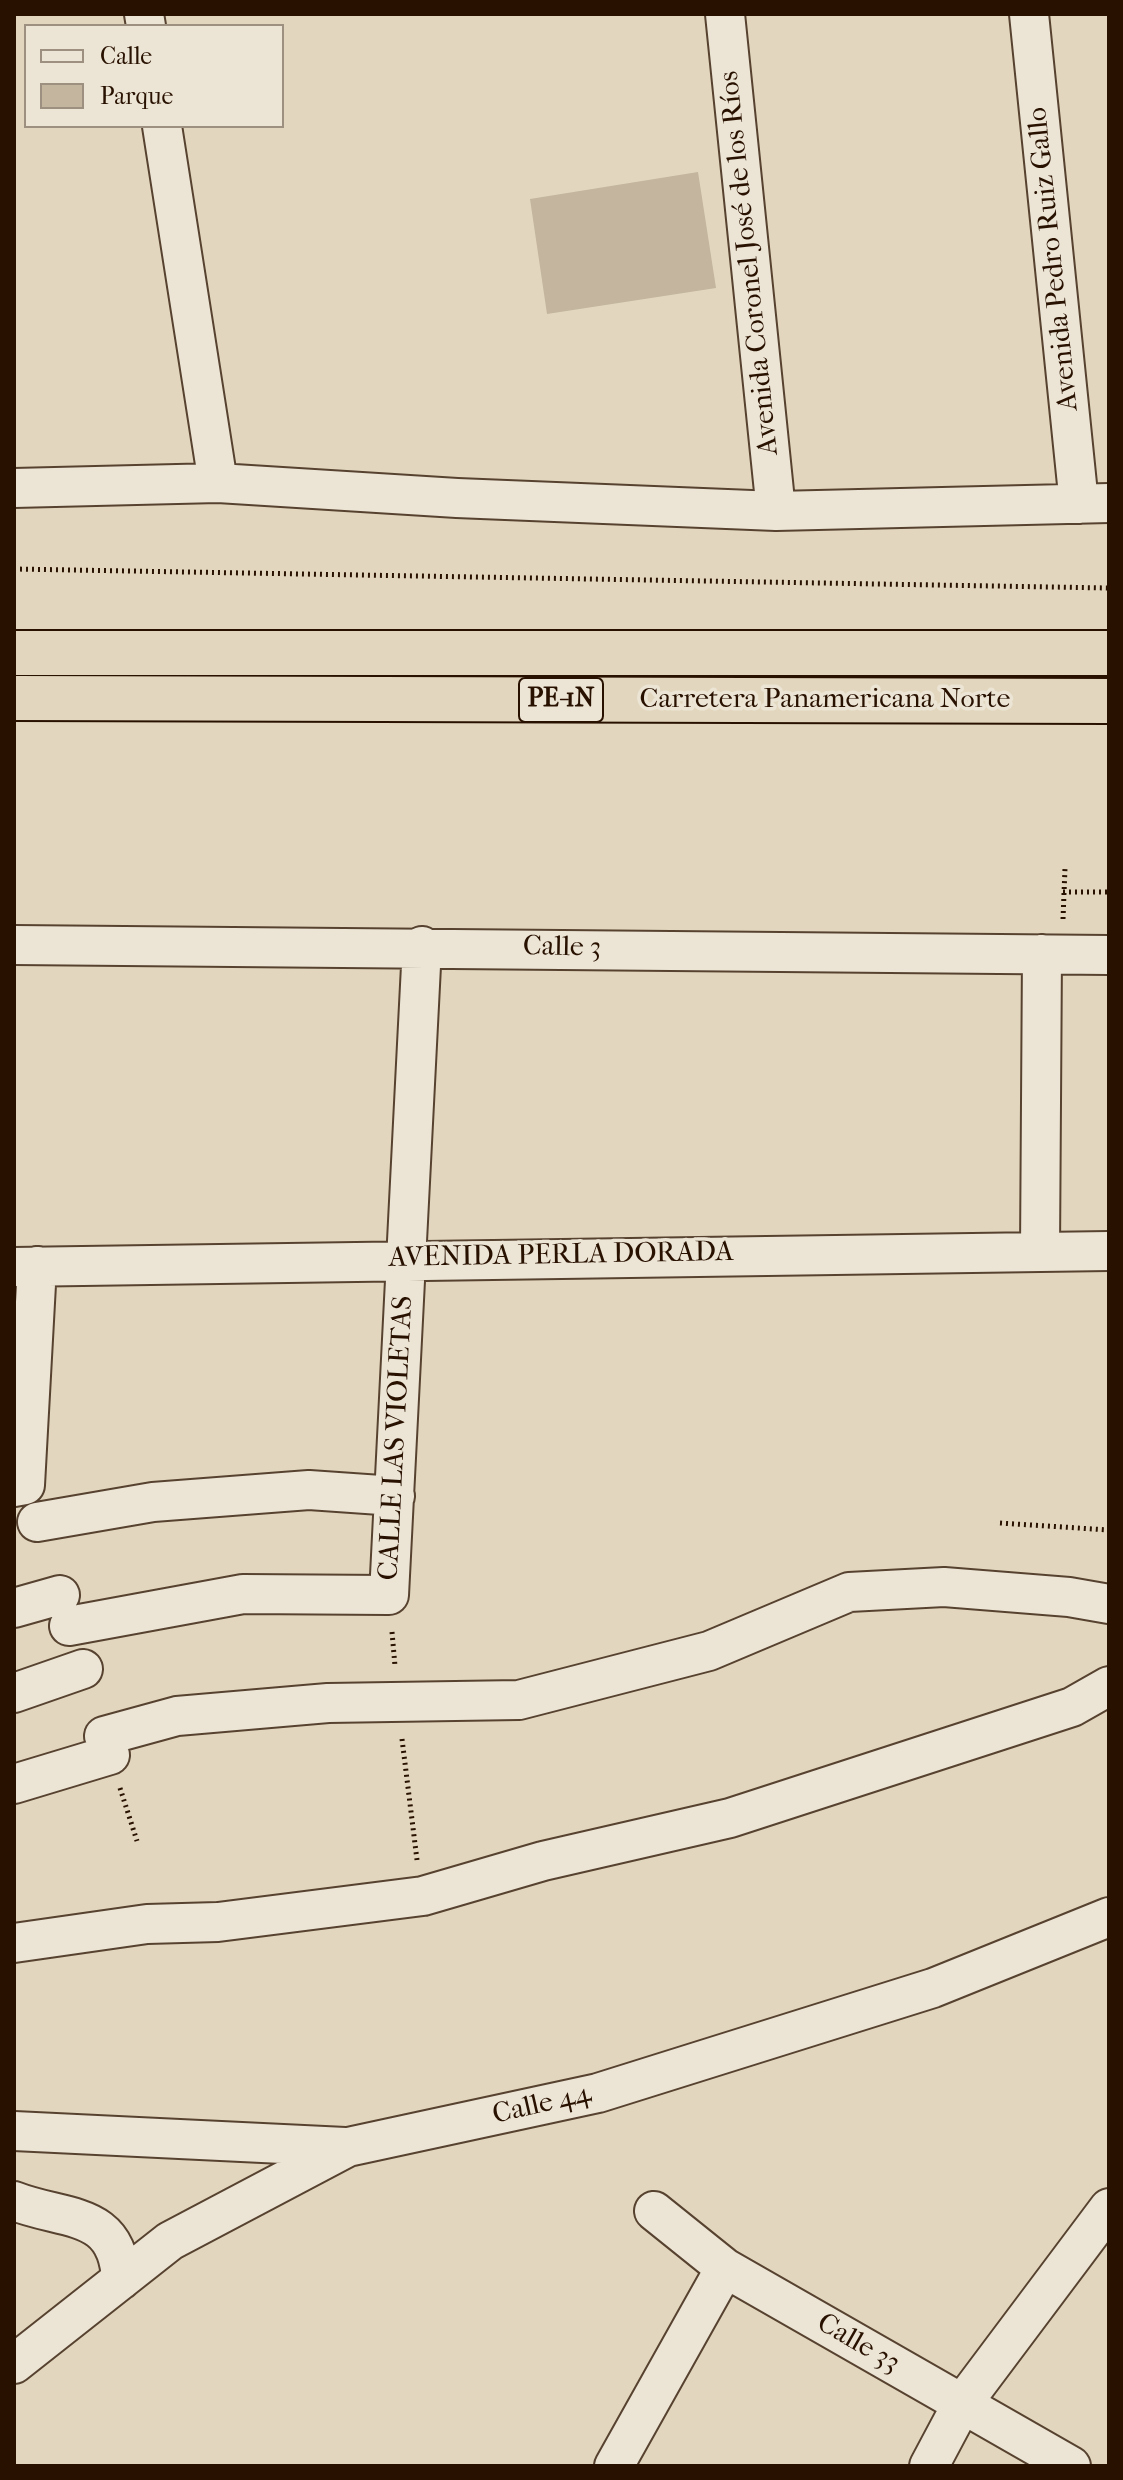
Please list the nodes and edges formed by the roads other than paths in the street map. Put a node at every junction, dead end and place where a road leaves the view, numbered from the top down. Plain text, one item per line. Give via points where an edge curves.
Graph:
1 (725, 14) edge
2 (1029, 14) edge
3 (162, 128) edge
4 (218, 483) junction
5 (14, 488) edge
6 (1094, 504) edge
7 (776, 511) junction
8 (14, 653) edge
9 (1109, 653) edge
10 (14, 698) edge
11 (1109, 701) edge
12 (14, 945) edge
13 (422, 946) junction
14 (1054, 955) junction
15 (1109, 955) edge
16 (1040, 1250) junction
17 (1109, 1251) edge
18 (407, 1258) junction
19 (26, 1266) edge
20 (14, 1487) edge
21 (395, 1496) junction
22 (37, 1522) dead end
23 (1109, 1604) edge
24 (14, 1608) edge
25 (83, 1669) dead end
26 (1109, 1686) edge
27 (14, 1693) edge
28 (14, 1784) edge
29 (1109, 1917) edge
30 (14, 1943) edge
31 (14, 2131) edge
32 (348, 2147) junction
33 (14, 2201) edge
34 (1109, 2208) edge
35 (654, 2211) dead end
36 (725, 2268) junction
37 (121, 2280) junction
38 (14, 2364) edge
39 (962, 2404) junction
40 (614, 2466) edge
41 (929, 2466) edge
42 (1071, 2466) edge

1 - 7 street, Avenida Coronel José de los Ríos
2 - 6 street, Avenida Pedro Ruiz Gallo
3 - 4 street
4 - 5 street
4 - 7 street
6 - 7 street
8 - 9 highway, Carretera Panamericana Norte / PE-1N
10 - 11 highway, Carretera Panamericana Norte / PE-1N
12 - 13 street, Calle 3
13 - 14 street, Calle 3
13 - 18 street, CALLE LAS VIOLETAS
14 - 15 street, Calle 3
14 - 16 street
16 - 17 street, AVENIDA PERLA DORADA
16 - 18 street, AVENIDA PERLA DORADA
18 - 19 street, AVENIDA PERLA DORADA
18 - 21 street, CALLE LAS VIOLETAS
19 - 20 street via 25,1485
21 - 22 street via 309,1490 153,1502
21 - 24 street, CALLE LAS VIOLETAS via 389,1595 243,1594 64,1611
23 - 28 street via 944,1587 849,1592 709,1651 519,1700 399,1700 177,1716
25 - 27 street
26 - 30 street via 1072,1707 730,1818 543,1861 423,1896
29 - 32 street, Calle 44 via 933,1988 598,2093
31 - 32 street
32 - 37 street, Calle 44 via 170,2241
33 - 37 street via 89,2222 109,2236 120,2255
34 - 39 street
35 - 36 street, Calle 33
36 - 39 street, Calle 33
36 - 40 street
37 - 38 street, Calle 44
39 - 41 street
39 - 42 street, Calle 33

